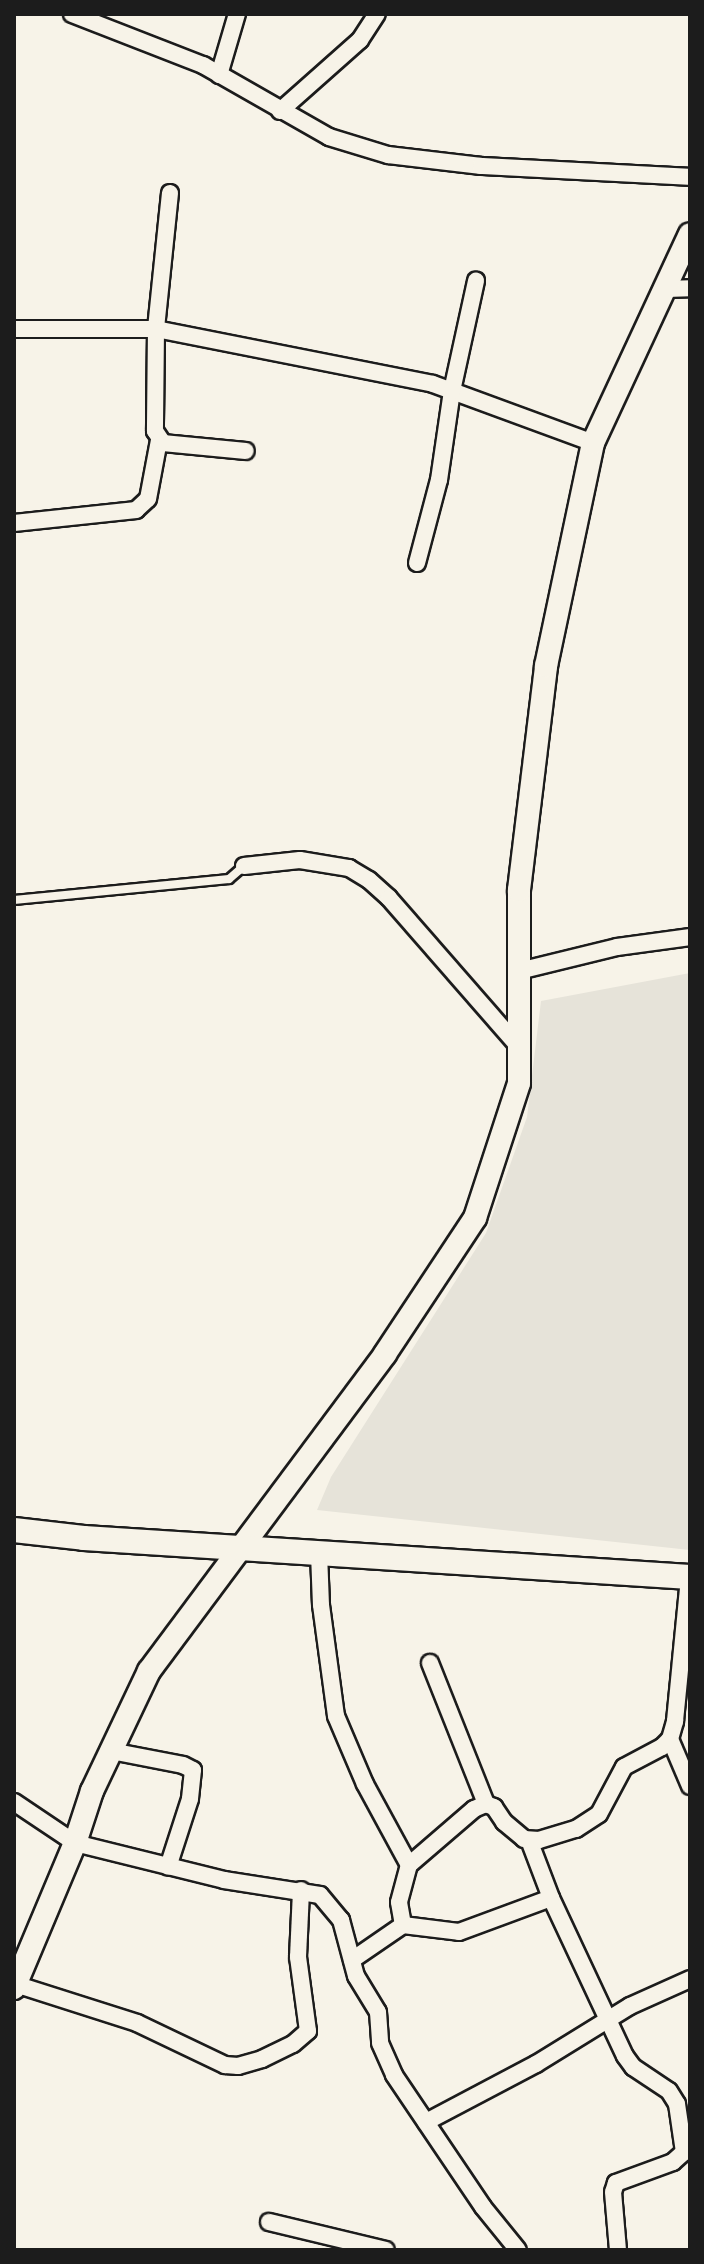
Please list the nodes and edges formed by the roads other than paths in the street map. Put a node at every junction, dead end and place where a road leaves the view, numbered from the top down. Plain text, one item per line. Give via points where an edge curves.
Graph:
1 (72, 14) edge
2 (237, 14) edge
3 (377, 14) edge
4 (219, 75) junction
5 (280, 111) junction
6 (690, 177) edge
7 (170, 193) dead end
8 (690, 234) edge
9 (476, 281) dead end
10 (690, 288) edge
11 (666, 289) junction
12 (14, 314) edge
13 (14, 329) edge
14 (156, 329) junction
15 (452, 391) junction
16 (159, 440) junction
17 (593, 443) junction
18 (246, 451) dead end
19 (14, 523) edge
20 (417, 563) dead end
21 (244, 866) joint
22 (14, 900) edge
23 (690, 937) edge
24 (519, 971) junction
25 (519, 1047) junction
26 (14, 1530) edge
27 (238, 1548) junction
28 (319, 1553) junction
29 (689, 1577) edge
30 (430, 1663) dead end
31 (670, 1739) junction
32 (111, 1751) junction
33 (690, 1786) edge
34 (14, 1802) edge
35 (486, 1804) junction
36 (529, 1840) junction
37 (75, 1843) junction
38 (409, 1865) junction
39 (168, 1867) junction
40 (301, 1890) junction
41 (551, 1898) junction
42 (403, 1925) junction
43 (352, 1960) junction
44 (690, 1979) edge
45 (15, 1986) edge
46 (606, 2021) junction
47 (426, 2122) junction
48 (269, 2222) dead end
49 (386, 2250) edge
50 (518, 2250) edge
51 (618, 2250) edge

1 - 4 street
2 - 4 street
3 - 5 street via 360,40
4 - 5 street
5 - 6 street via 329,137 388,155 481,166
7 - 14 street
8 - 11 street
9 - 15 street
10 - 11 street
11 - 17 street
12 - 13 street
13 - 14 street
14 - 15 street
14 - 16 street
15 - 17 street
15 - 20 street via 439,480
16 - 18 street
16 - 19 street via 148,499 136,510
17 - 24 street via 546,666 519,890
21 - 22 lane via 229,879
21 - 25 street via 300,860 349,868 369,880
23 - 24 street via 617,947
24 - 25 street
25 - 27 street via 519,1083 475,1218 385,1354
26 - 27 main road
27 - 28 main road
27 - 32 street via 149,1671
28 - 29 main road
28 - 38 street via 336,1716
29 - 31 street
30 - 35 street
31 - 33 street
31 - 36 street via 624,1767 599,1814 576,1829
32 - 37 street
32 - 39 street via 193,1770 190,1799
34 - 37 street
35 - 36 street via 514,1833
35 - 38 street via 444,1832
36 - 41 street
37 - 39 street
37 - 45 street
38 - 42 street via 399,1902
39 - 40 street
40 - 43 street via 330,1904 341,1920
40 - 45 street via 298,1957 308,2031 262,2059 225,2065 137,2023
41 - 42 street via 459,1932
41 - 46 street
42 - 43 street
43 - 47 street via 378,2012 383,2054
44 - 46 street
46 - 47 street
46 - 51 street via 633,2067 669,2091 677,2104 684,2152 673,2162 616,2183
47 - 50 street
48 - 49 street

